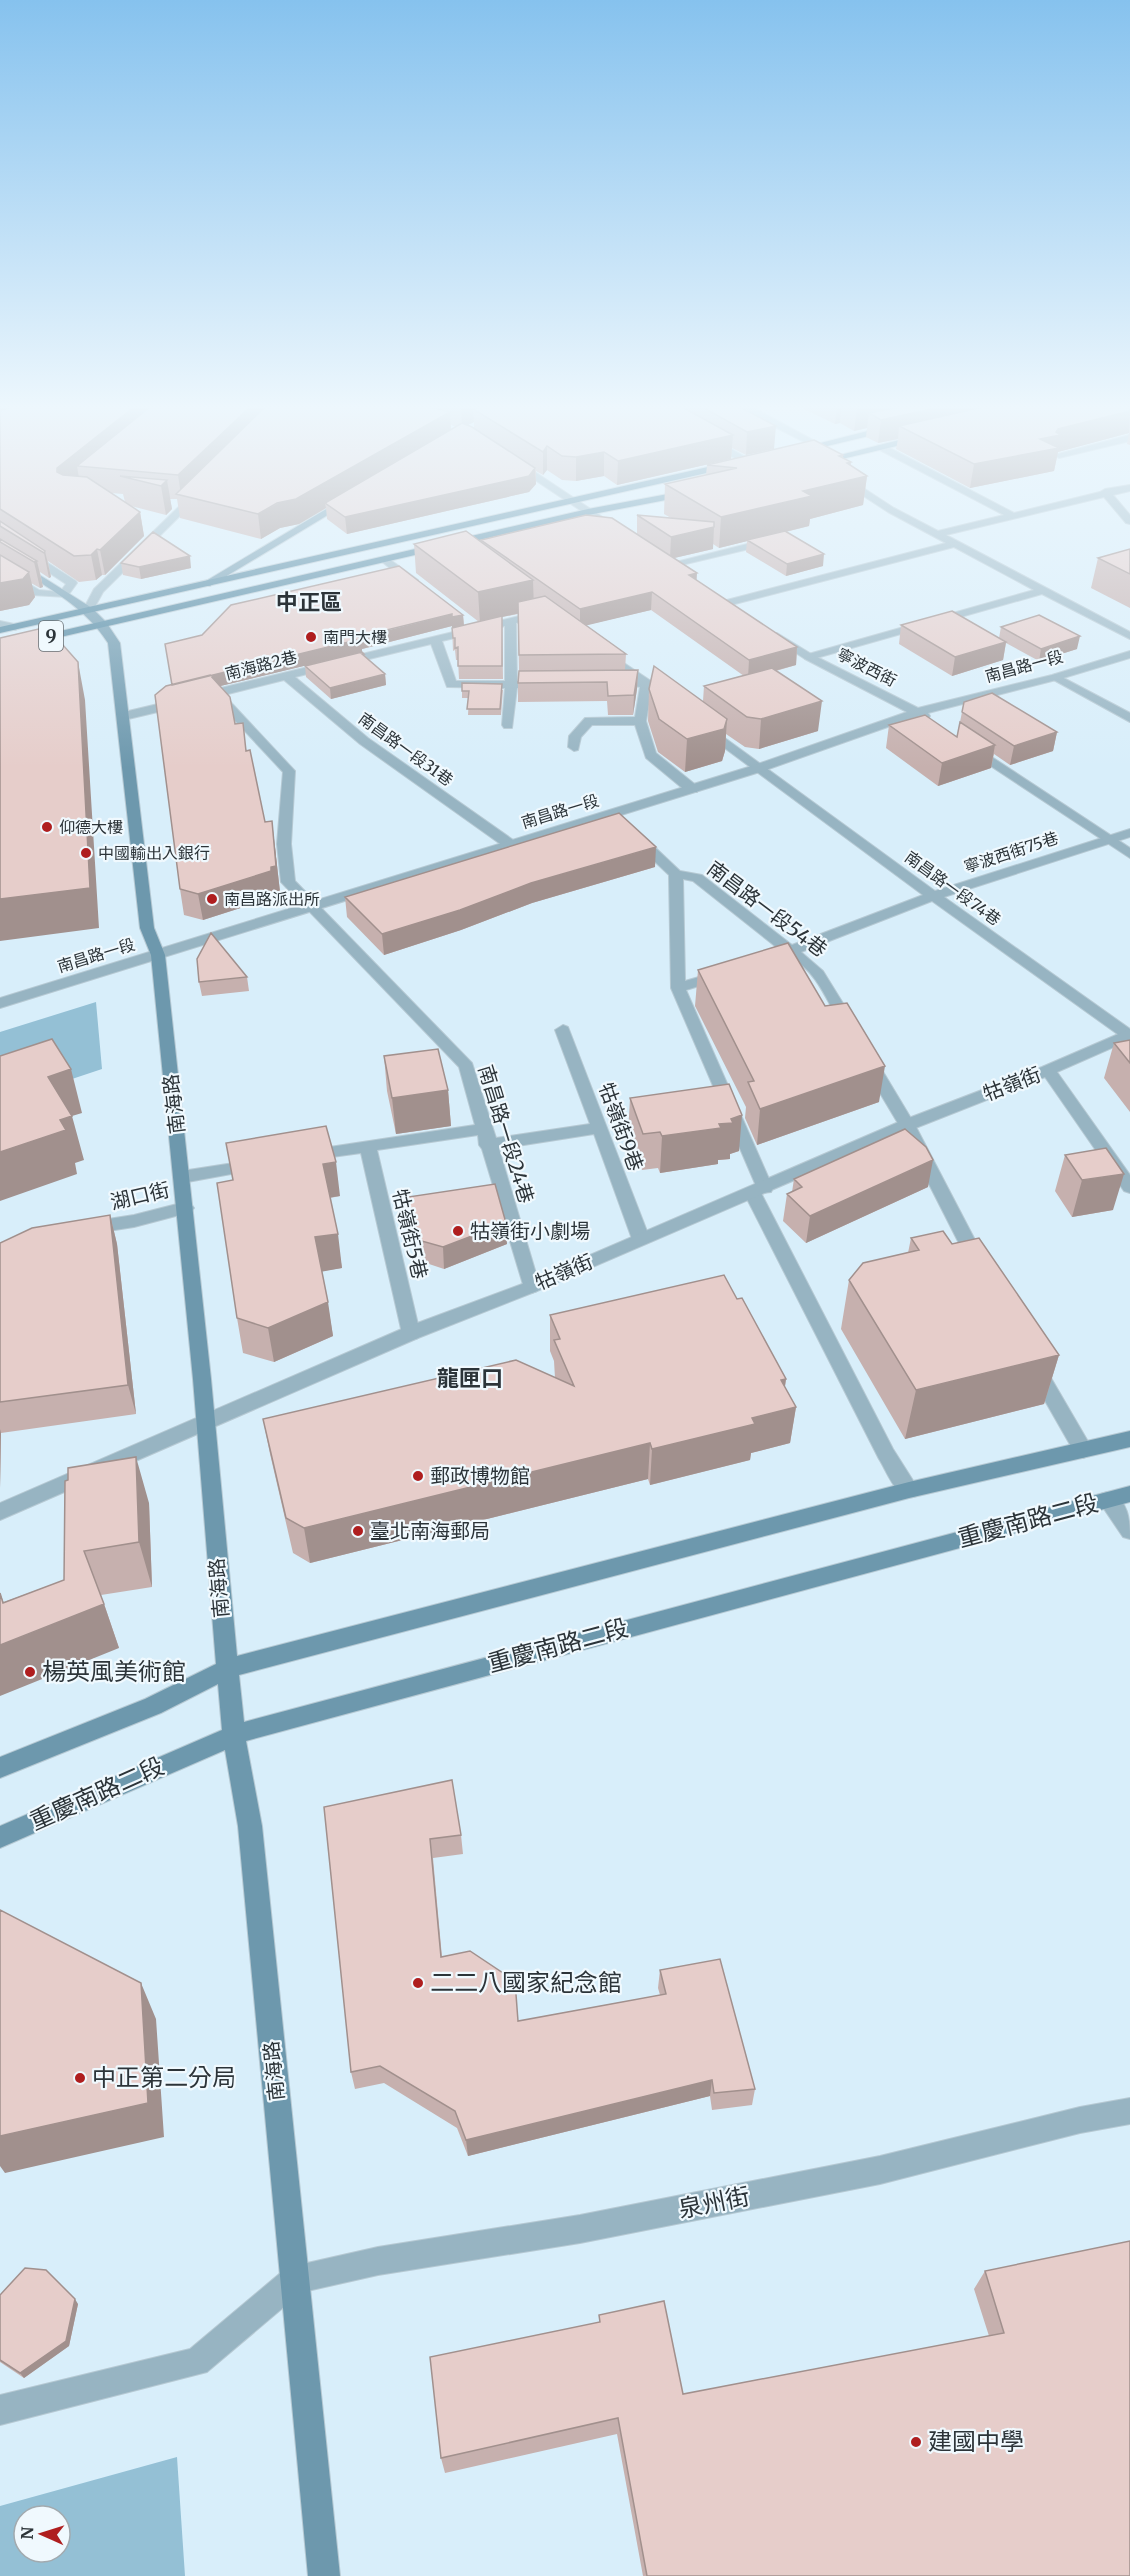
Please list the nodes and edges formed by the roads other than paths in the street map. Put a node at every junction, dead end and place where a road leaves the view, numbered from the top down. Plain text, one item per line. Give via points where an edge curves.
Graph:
1 (164, 527) edge
2 (303, 527) edge
3 (456, 527) edge
4 (530, 527) edge
5 (612, 527) edge
6 (925, 527) edge
7 (966, 527) edge
8 (621, 533) edge
9 (938, 534) junction
10 (0, 535) edge
11 (779, 539) edge
12 (955, 544) junction
13 (0, 553) edge
14 (385, 559) junction
15 (669, 565) edge
16 (0, 568) edge
17 (206, 584) junction
18 (426, 590) edge
19 (1041, 591) junction
20 (63, 595) junction
21 (727, 603) edge
22 (88, 610) junction
23 (548, 612) edge
24 (510, 621) junction
25 (0, 624) edge
26 (102, 624) junction
27 (15, 627) junction
28 (764, 628) edge
29 (0, 630) edge
30 (1130, 636) edge
31 (435, 638) junction
32 (593, 644) edge
33 (0, 648) edge
34 (1130, 654) edge
35 (809, 657) junction
36 (286, 676) junction
37 (1056, 677) junction
38 (647, 683) junction
39 (556, 684) edge
40 (624, 684) edge
41 (510, 685) junction
42 (216, 693) junction
43 (675, 705) edge
44 (918, 712) junction
45 (124, 716) junction
46 (1130, 718) edge
47 (694, 719) edge
48 (640, 721) junction
49 (933, 722) edge
50 (508, 725) dead end
51 (959, 739) edge
52 (574, 747) dead end
53 (759, 768) junction
54 (692, 789) junction
55 (611, 814) junction
56 (1130, 833) edge
57 (1110, 840) junction
58 (511, 845) junction
59 (1130, 854) edge
60 (676, 874) junction
61 (933, 896) junction
62 (313, 907) junction
63 (790, 951) junction
64 (158, 955) junction
65 (770, 958) edge
66 (730, 972) edge
67 (678, 988) junction
68 (0, 1004) edge
69 (563, 1030) dead end
70 (1129, 1034) edge
71 (1048, 1070) junction
72 (907, 1125) junction
73 (599, 1128) junction
74 (483, 1129) junction
75 (368, 1145) junction
76 (488, 1145) junction
77 (294, 1158) edge
78 (273, 1162) edge
79 (183, 1177) junction
80 (1130, 1187) edge
81 (759, 1191) junction
82 (185, 1208) junction
83 (68, 1232) edge
84 (641, 1239) junction
85 (986, 1280) edge
86 (531, 1287) junction
87 (411, 1333) junction
88 (1026, 1351) edge
89 (205, 1422) junction
90 (1130, 1439) edge
91 (1083, 1450) junction
92 (909, 1490) junction
93 (1130, 1494) edge
94 (1108, 1500) junction
95 (0, 1512) edge
96 (1130, 1531) edge
97 (228, 1668) junction
98 (234, 1735) junction
99 (0, 1768) edge
100 (0, 1837) edge
101 (1130, 2111) edge
102 (294, 2280) junction
103 (0, 2410) edge
104 (324, 2576) edge

1 - 22 street via 98,591
2 - 17 street
3 - 17 main road, 9
4 - 14 main road, 9
5 - 8 street
6 - 9 street
7 - 9 street
9 - 12 street
10 - 20 street via 72,583
11 - 15 street
12 - 19 street
12 - 21 street
13 - 20 street, 南海路
14 - 18 street
14 - 26 main road, 9
16 - 20 street via 36,593
17 - 22 main road, 9
19 - 30 street
19 - 35 street
20 - 22 street, 南海路
22 - 26 street, 南海路
22 - 27 main road, 9
23 - 24 street, 南海路2巷
24 - 31 street, 南海路2巷 via 473,626
24 - 41 street
25 - 27 street
26 - 33 main road, 9
26 - 45 street, 南海路 via 114,642
27 - 29 main road, 9
28 - 35 street, 寧波西街
31 - 36 street, 南海路2巷
31 - 41 street via 451,685
32 - 38 street
34 - 37 street, 南昌路一段
35 - 44 street, 寧波西街
36 - 42 street, 南海路2巷
36 - 58 street, 南昌路一段31巷 via 364,741
37 - 44 street, 南昌路一段
37 - 46 street
38 - 40 street
38 - 43 street
38 - 48 street
39 - 41 street
41 - 50 street
42 - 45 street, 南海路2巷
42 - 62 street, 南昌路一段24巷 via 289,771 284,844 288,882
44 - 49 street, 寧波西街
44 - 53 street, 南昌路一段
45 - 64 street, 南海路 via 147,928
47 - 53 street, 南昌路一段74巷
48 - 52 street via 589,720 575,736
48 - 54 street via 650,755
51 - 57 street
53 - 54 street, 南昌路一段
53 - 61 street, 南昌路一段74巷
54 - 55 street, 南昌路一段
55 - 58 street, 南昌路一段
55 - 60 street, 南昌路一段54巷
56 - 57 street, 寧波西街75巷
57 - 59 street
57 - 61 street, 寧波西街75巷
58 - 62 street, 南昌路一段
60 - 63 street, 南昌路一段54巷 via 697,878
60 - 67 street
61 - 63 street, 寧波西街75巷
61 - 70 street, 南昌路一段74巷
62 - 64 street, 南昌路一段
62 - 74 street, 南昌路一段24巷 via 466,1066
63 - 65 street, 寧波西街75巷
63 - 72 street, 南昌路一段54巷 via 820,976
64 - 68 street, 南昌路一段
64 - 79 street, 南海路
66 - 67 street
67 - 81 street
69 - 73 street, 牯嶺街9巷
70 - 71 street, 牯嶺街
71 - 72 street, 牯嶺街
71 - 80 street
72 - 81 street, 牯嶺街
72 - 85 street, 南昌路一段54巷
73 - 76 street
73 - 84 street, 牯嶺街9巷
74 - 75 street
74 - 76 street, 南昌路一段24巷
75 - 77 street
75 - 87 street, 牯嶺街5巷
76 - 86 street, 南昌路一段24巷
78 - 79 street
79 - 82 street, 南海路
81 - 84 street, 牯嶺街
81 - 92 street via 886,1454
82 - 83 street, 湖口街
82 - 89 street, 南海路
84 - 86 street, 牯嶺街
86 - 87 street, 牯嶺街
87 - 89 street, 牯嶺街
88 - 91 street
89 - 95 street, 牯嶺街
89 - 97 street, 南海路
90 - 91 street
91 - 92 street
92 - 97 street
93 - 94 street, 重慶南路二段
94 - 96 street
94 - 98 street, 重慶南路二段
97 - 98 street, 南海路
97 - 99 street via 153,1706
98 - 100 street, 重慶南路二段
98 - 102 street, 南海路 via 250,1827
101 - 102 street, 泉州街 via 880,2170 580,2229 378,2261
102 - 103 street via 197,2362
102 - 104 street, 南海路

